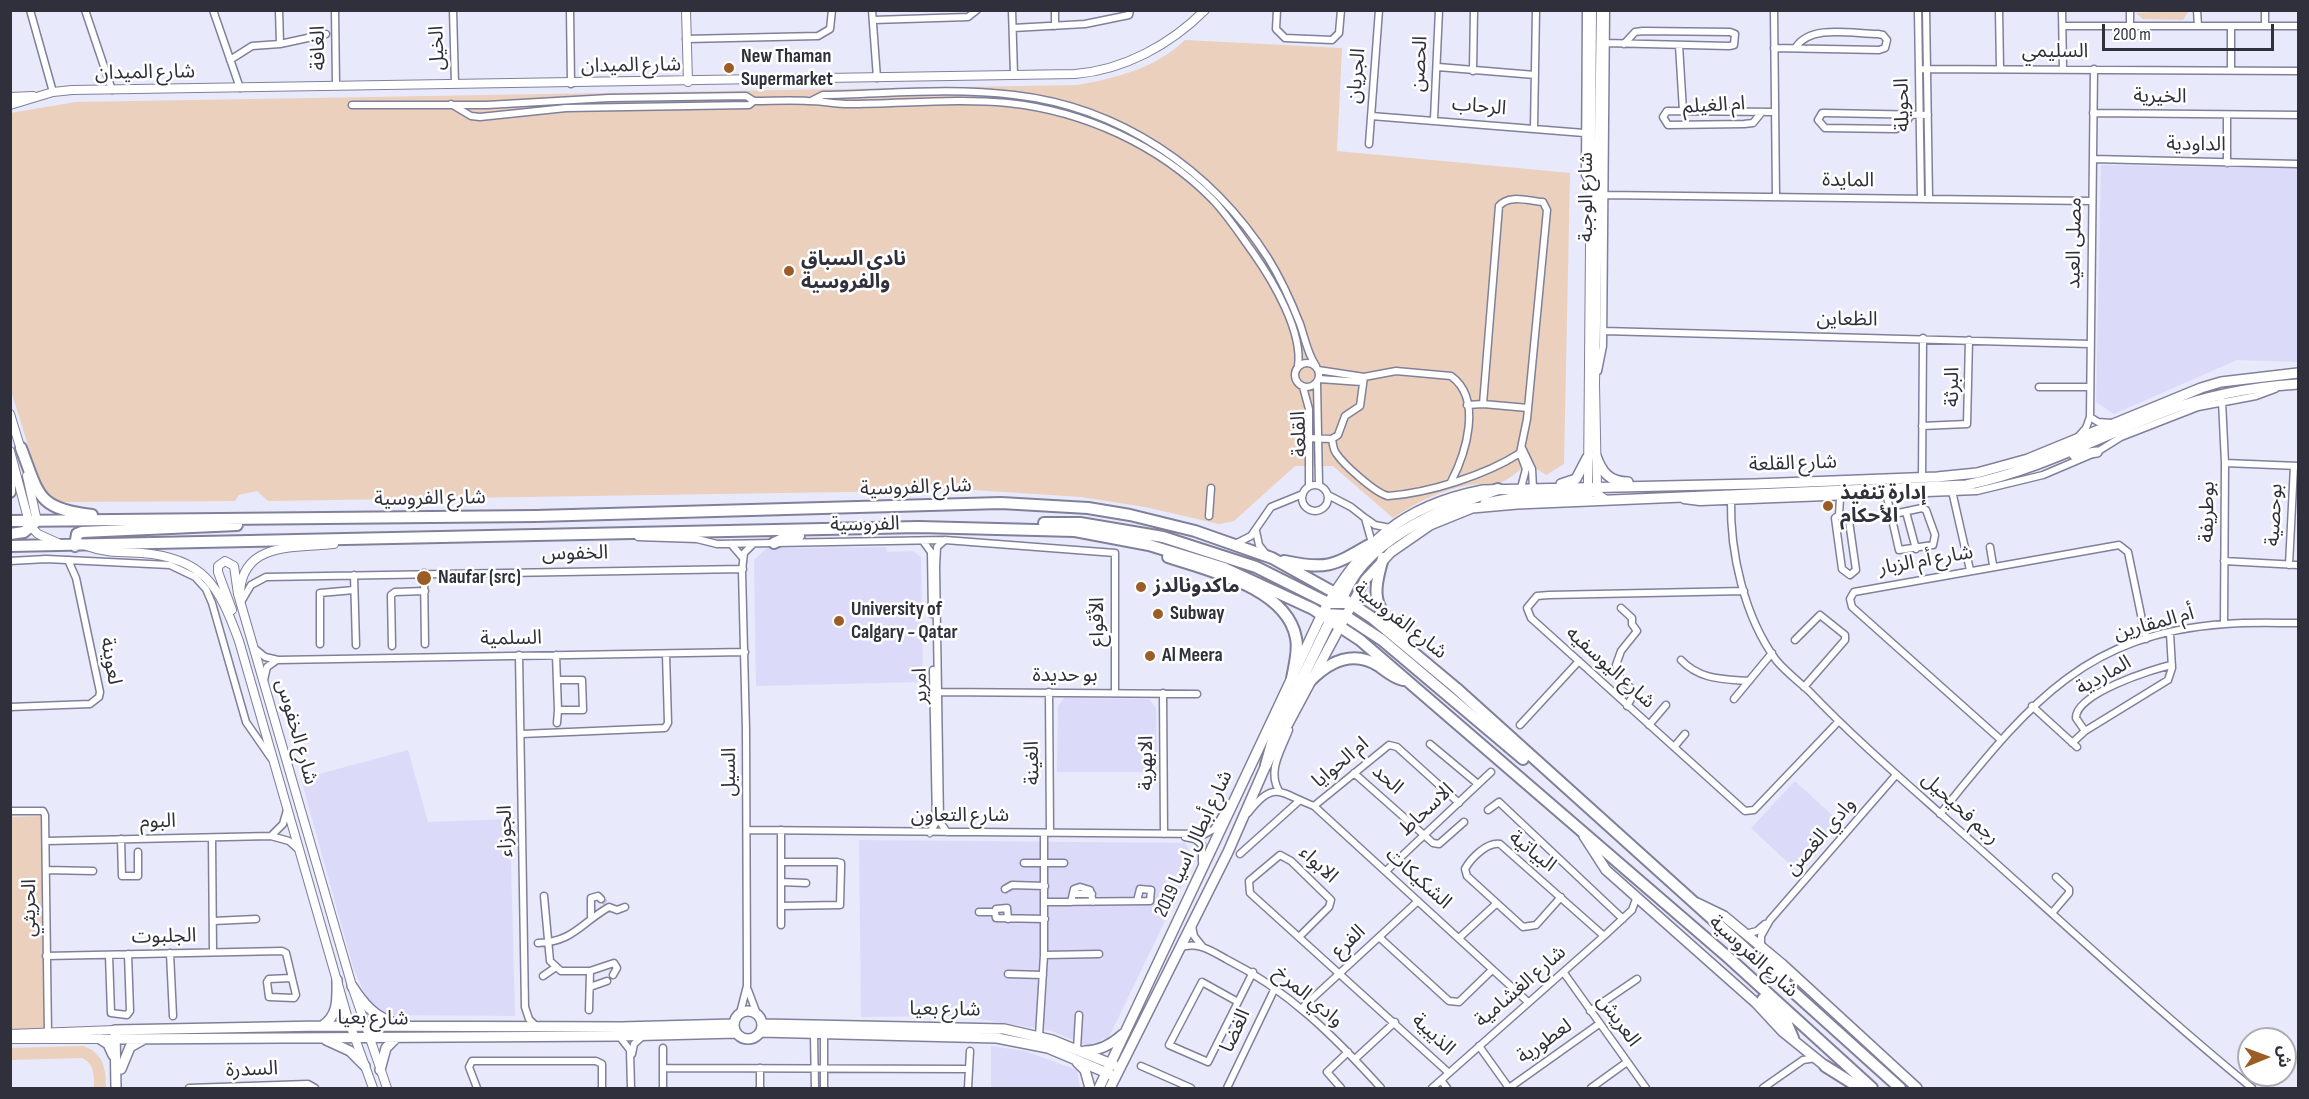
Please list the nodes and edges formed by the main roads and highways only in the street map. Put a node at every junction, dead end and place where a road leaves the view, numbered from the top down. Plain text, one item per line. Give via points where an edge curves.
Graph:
1 (2298, 373) edge
2 (2298, 384) edge
3 (16, 449) edge
4 (2097, 452) road end
5 (2043, 463) junction
6 (10, 467) edge
7 (1687, 485) junction
8 (1537, 488) junction
9 (1498, 489) junction
10 (1592, 489) junction
11 (10, 492) edge
12 (1613, 501) junction
13 (1472, 508) junction
14 (284, 518) junction
15 (131, 519) junction
16 (10, 521) edge
17 (32, 523) junction
18 (919, 527) junction
19 (1008, 529) junction
20 (10, 534) edge
21 (1107, 536) junction
22 (774, 543) road end
23 (1370, 544) junction
24 (10, 546) edge
25 (72, 546) junction
26 (1270, 557) junction
27 (1383, 558) junction
28 (1337, 609) junction
29 (1292, 679) junction
30 (1311, 680) junction
31 (1408, 680) junction
32 (1456, 688) junction
33 (1266, 765) junction
34 (1544, 770) junction
35 (1581, 831) junction
36 (1690, 901) junction
37 (1764, 951) junction
38 (1737, 966) junction
39 (337, 981) road end
40 (352, 986) road end
41 (1130, 1025) junction
42 (322, 1026) junction
43 (409, 1026) junction
44 (735, 1028) junction
45 (762, 1028) junction
46 (119, 1034) junction
47 (309, 1036) junction
48 (147, 1038) junction
49 (396, 1038) junction
50 (1793, 1038) junction
51 (100, 1039) road end
52 (1851, 1044) junction
53 (1079, 1050) junction
54 (1068, 1055) junction
55 (1821, 1062) junction
56 (365, 1066) road end
57 (118, 1067) junction
58 (380, 1070) road end
59 (1113, 1070) junction
60 (116, 1089) edge
61 (122, 1089) edge
62 (1090, 1089) edge
63 (1099, 1089) edge
64 (1110, 1089) edge
65 (1851, 1089) edge
66 (1860, 1089) edge
67 (1872, 1089) edge
68 (1899, 1089) edge
69 (1917, 1089) edge

1 - 7 main road, شارع القلعة via 2221,382 2017,463 1977,473
2 - 5 main road, شارع القلعة via 2239,390 2196,401
3 - 15 highway via 46,503 60,510
4 - 5 main road
5 - 12 main road, شارع القلعة via 1952,491 1675,496
6 - 11 highway
7 - 8 main road via 1620,482 1603,472 1592,457 1576,479
7 - 10 main road, شارع القلعة
7 - 12 main road via 1616,494
8 - 9 main road, شارع القلعة
8 - 10 main road, شارع القلعة
9 - 23 main road, شارع القلعة via 1442,501 1390,528
9 - 28 highway via 1439,510 1387,543 1362,569
10 - 13 main road via 1498,499
12 - 13 main road, شارع القلعة
13 - 27 main road, شارع القلعة via 1420,530
14 - 15 highway, شارع الفروسية
14 - 25 highway via 189,528 80,532
14 - 26 highway, شارع الفروسية via 1050,504 1130,515
15 - 17 highway, شارع الفروسية
16 - 17 highway, شارع الفروسية
17 - 20 highway via 21,533
18 - 19 highway, شارع الفروسية
18 - 22 highway via 880,534 789,536
18 - 25 highway, شارع الفروسية
19 - 21 highway, شارع الفروسية
19 - 28 highway via 1039,523 1080,523 1162,537 1256,567
21 - 28 highway, شارع الفروسية via 1224,568
21 - 29 highway via 1209,570 1275,602 1296,635
23 - 26 highway via 1331,565 1309,566
23 - 28 main road, شارع القلعة
24 - 25 highway, شارع الفروسية
26 - 28 highway, شارع الفروسية
27 - 28 main road, شارع القلعة
27 - 32 highway via 1375,589 1382,611
28 - 29 main road, شارع أبطال اسيا 2019
28 - 30 main road, شارع أبطال اسيا 2019
28 - 31 highway, شارع الفروسية
28 - 32 highway, شارع الفروسية
28 - 33 highway via 1274,736
28 - 34 highway via 1382,640 1523,759
29 - 41 main road, شارع أبطال اسيا 2019
30 - 31 highway via 1335,661 1349,658 1366,660 1398,679
30 - 33 main road, شارع أبطال اسيا 2019
31 - 35 highway, شارع الفروسية
32 - 34 highway, شارع الفروسية
33 - 59 main road, شارع أبطال اسيا 2019 via 1192,923
34 - 36 highway, شارع الفروسية
35 - 38 highway, شارع الفروسية
35 - 50 main road, شارع الفروسية via 1606,870
36 - 37 main road, شارع الفروسية via 1721,914
36 - 52 highway, شارع الفروسية
37 - 52 highway via 1779,972
37 - 69 main road, شارع الفروسية
38 - 50 highway via 1787,1024
38 - 67 highway, شارع الفروسية
39 - 42 main road via 336,1009
40 - 43 main road via 372,1012
41 - 53 main road via 1105,1047
41 - 59 main road, شارع أبطال اسيا 2019
42 - 43 main road, شارع بعيا
42 - 46 main road, شارع بعيا
43 - 44 main road, شارع بعيا
44 - 45 main road via 742,1039 751,1040
44 - 45 main road via 741,1013 749,1011 758,1014
44 - 49 main road, شارع بعيا via 644,1036
45 - 53 main road, شارع بعيا via 995,1029 1039,1036
45 - 54 main road, شارع بعيا via 819,1035 997,1038
46 - 48 main road, شارع بعيا
46 - 57 main road
47 - 48 main road, شارع بعيا
47 - 49 main road, شارع بعيا
47 - 56 main road via 344,1047
48 - 57 main road via 130,1047
49 - 58 main road via 386,1048
50 - 55 main road, شارع الفروسية
51 - 57 main road via 108,1044
52 - 68 highway, شارع الفروسية
53 - 59 main road, شارع بعيا
54 - 59 main road, شارع بعيا
54 - 62 main road via 1085,1070
55 - 65 main road, شارع الفروسية
55 - 66 highway
57 - 60 main road
57 - 61 main road
59 - 63 main road, شارع أبطال اسيا 2019
59 - 64 main road, شارع أبطال اسيا 2019

